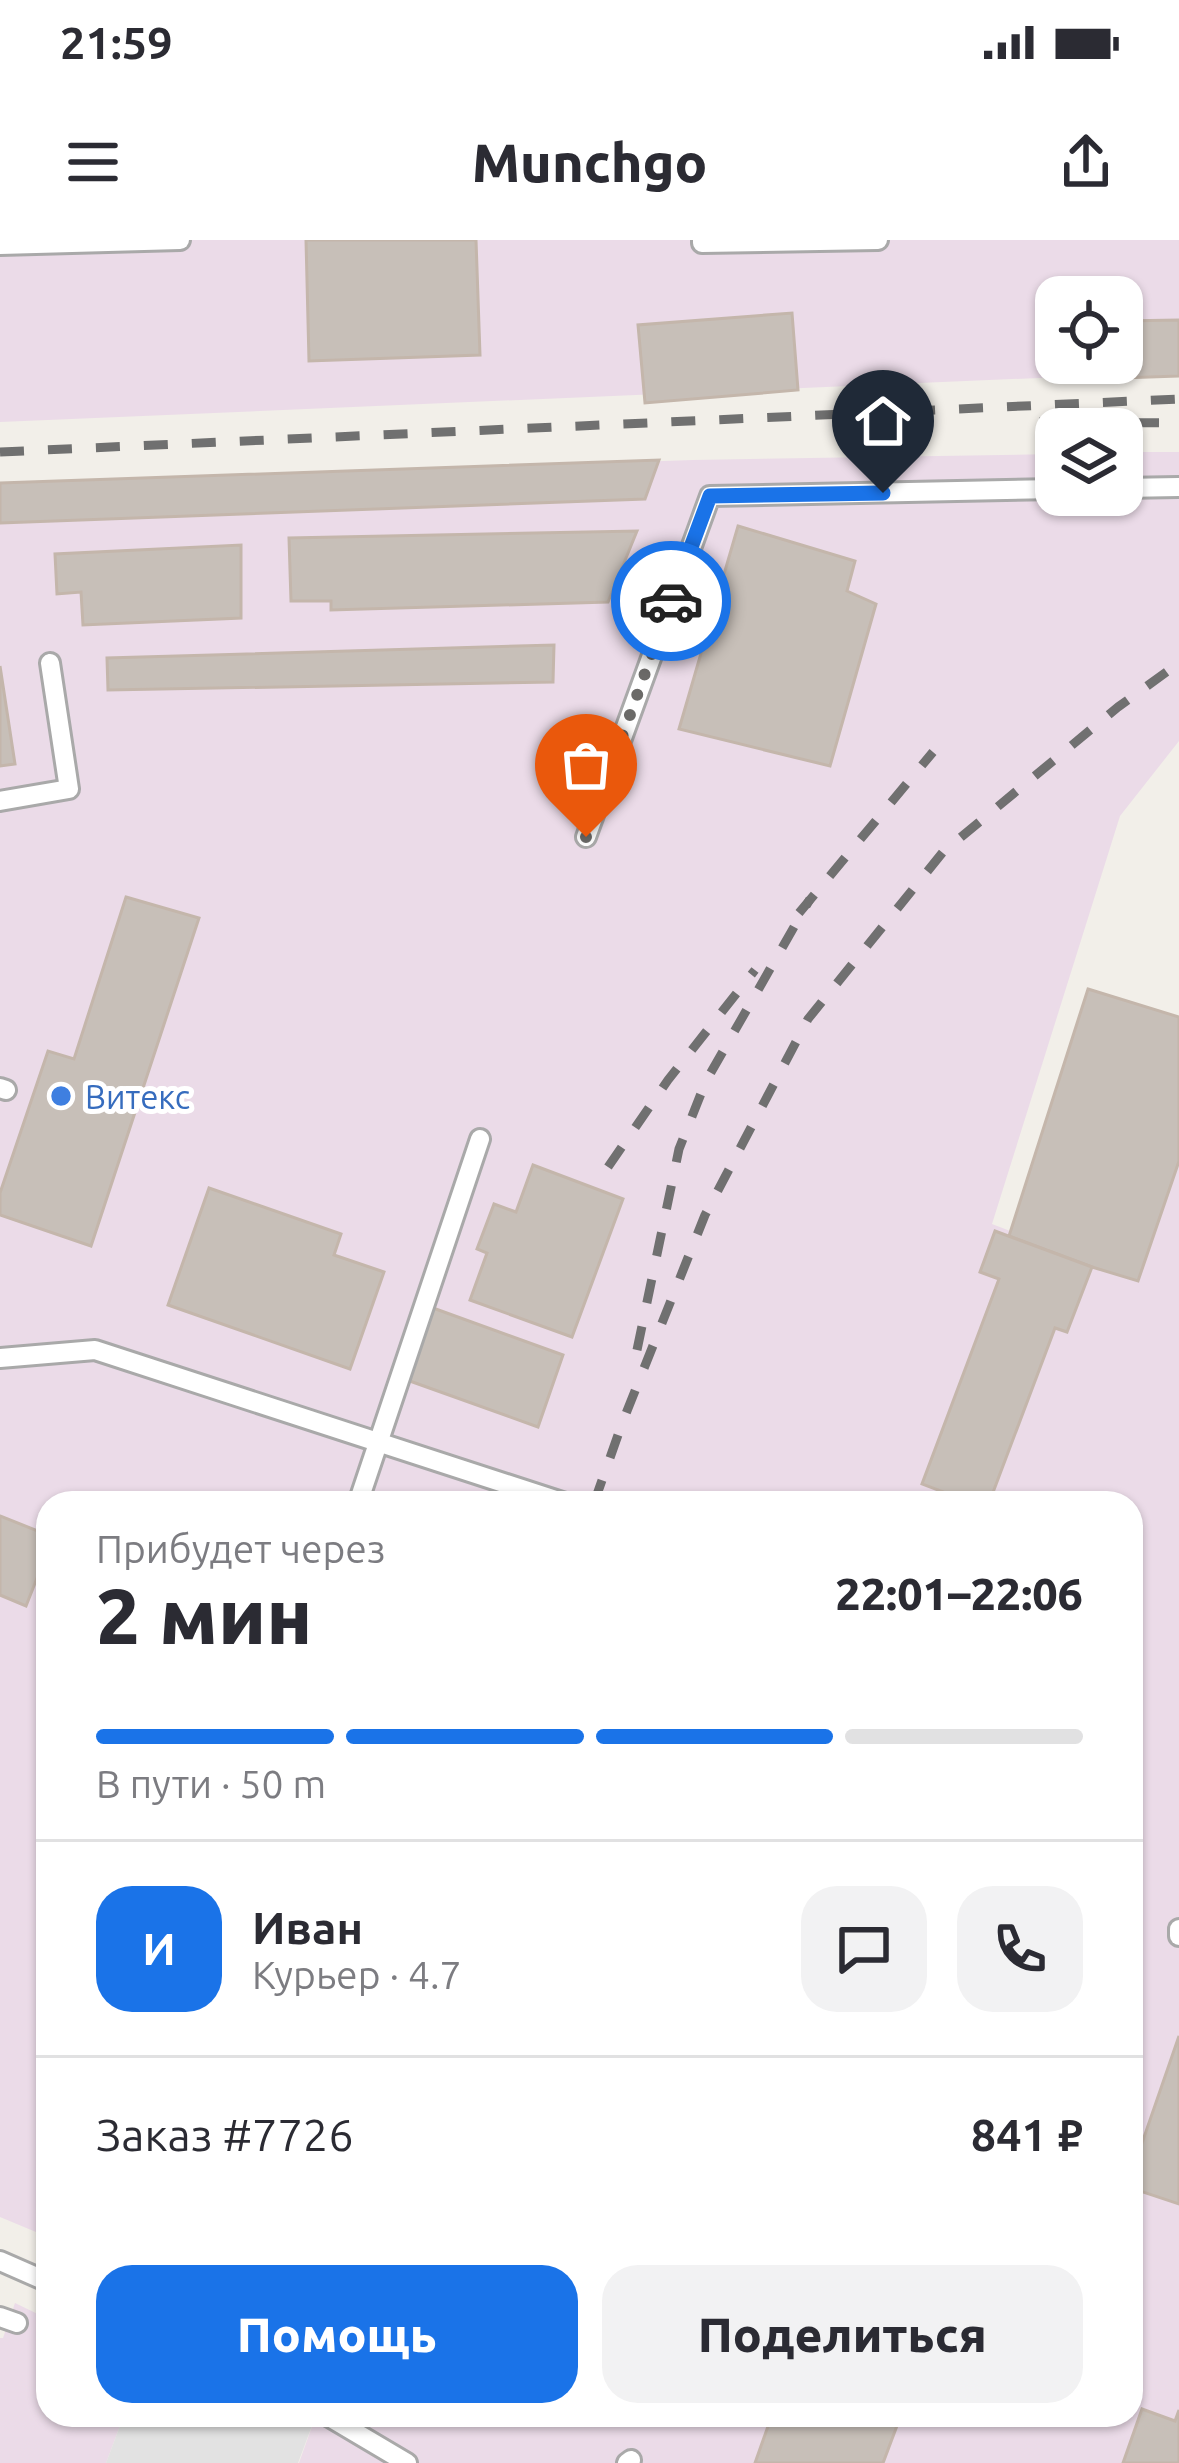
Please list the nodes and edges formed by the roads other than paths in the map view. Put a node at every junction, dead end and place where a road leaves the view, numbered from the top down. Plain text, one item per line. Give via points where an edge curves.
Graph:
1 (180, 240) edge
2 (702, 240) edge
3 (878, 240) edge
4 (0, 245) edge
5 (1179, 487) edge
6 (1143, 488) edge
7 (1035, 489) edge
8 (50, 663) dead end
9 (0, 802) edge
10 (586, 837) dead end
11 (480, 1139) dead end
12 (0, 1358) edge
13 (378, 1442) junction
14 (362, 1491) edge
15 (528, 1491) edge
16 (0, 2261) edge
17 (36, 2277) edge
18 (346, 2427) edge
19 (407, 2463) edge

1 - 4 lane
2 - 3 lane
5 - 6 lane
7 - 10 lane via 710,496
8 - 9 lane via 69,789
11 - 13 lane
12 - 13 lane via 95,1350
13 - 14 lane
13 - 15 lane
16 - 17 lane
18 - 19 lane

